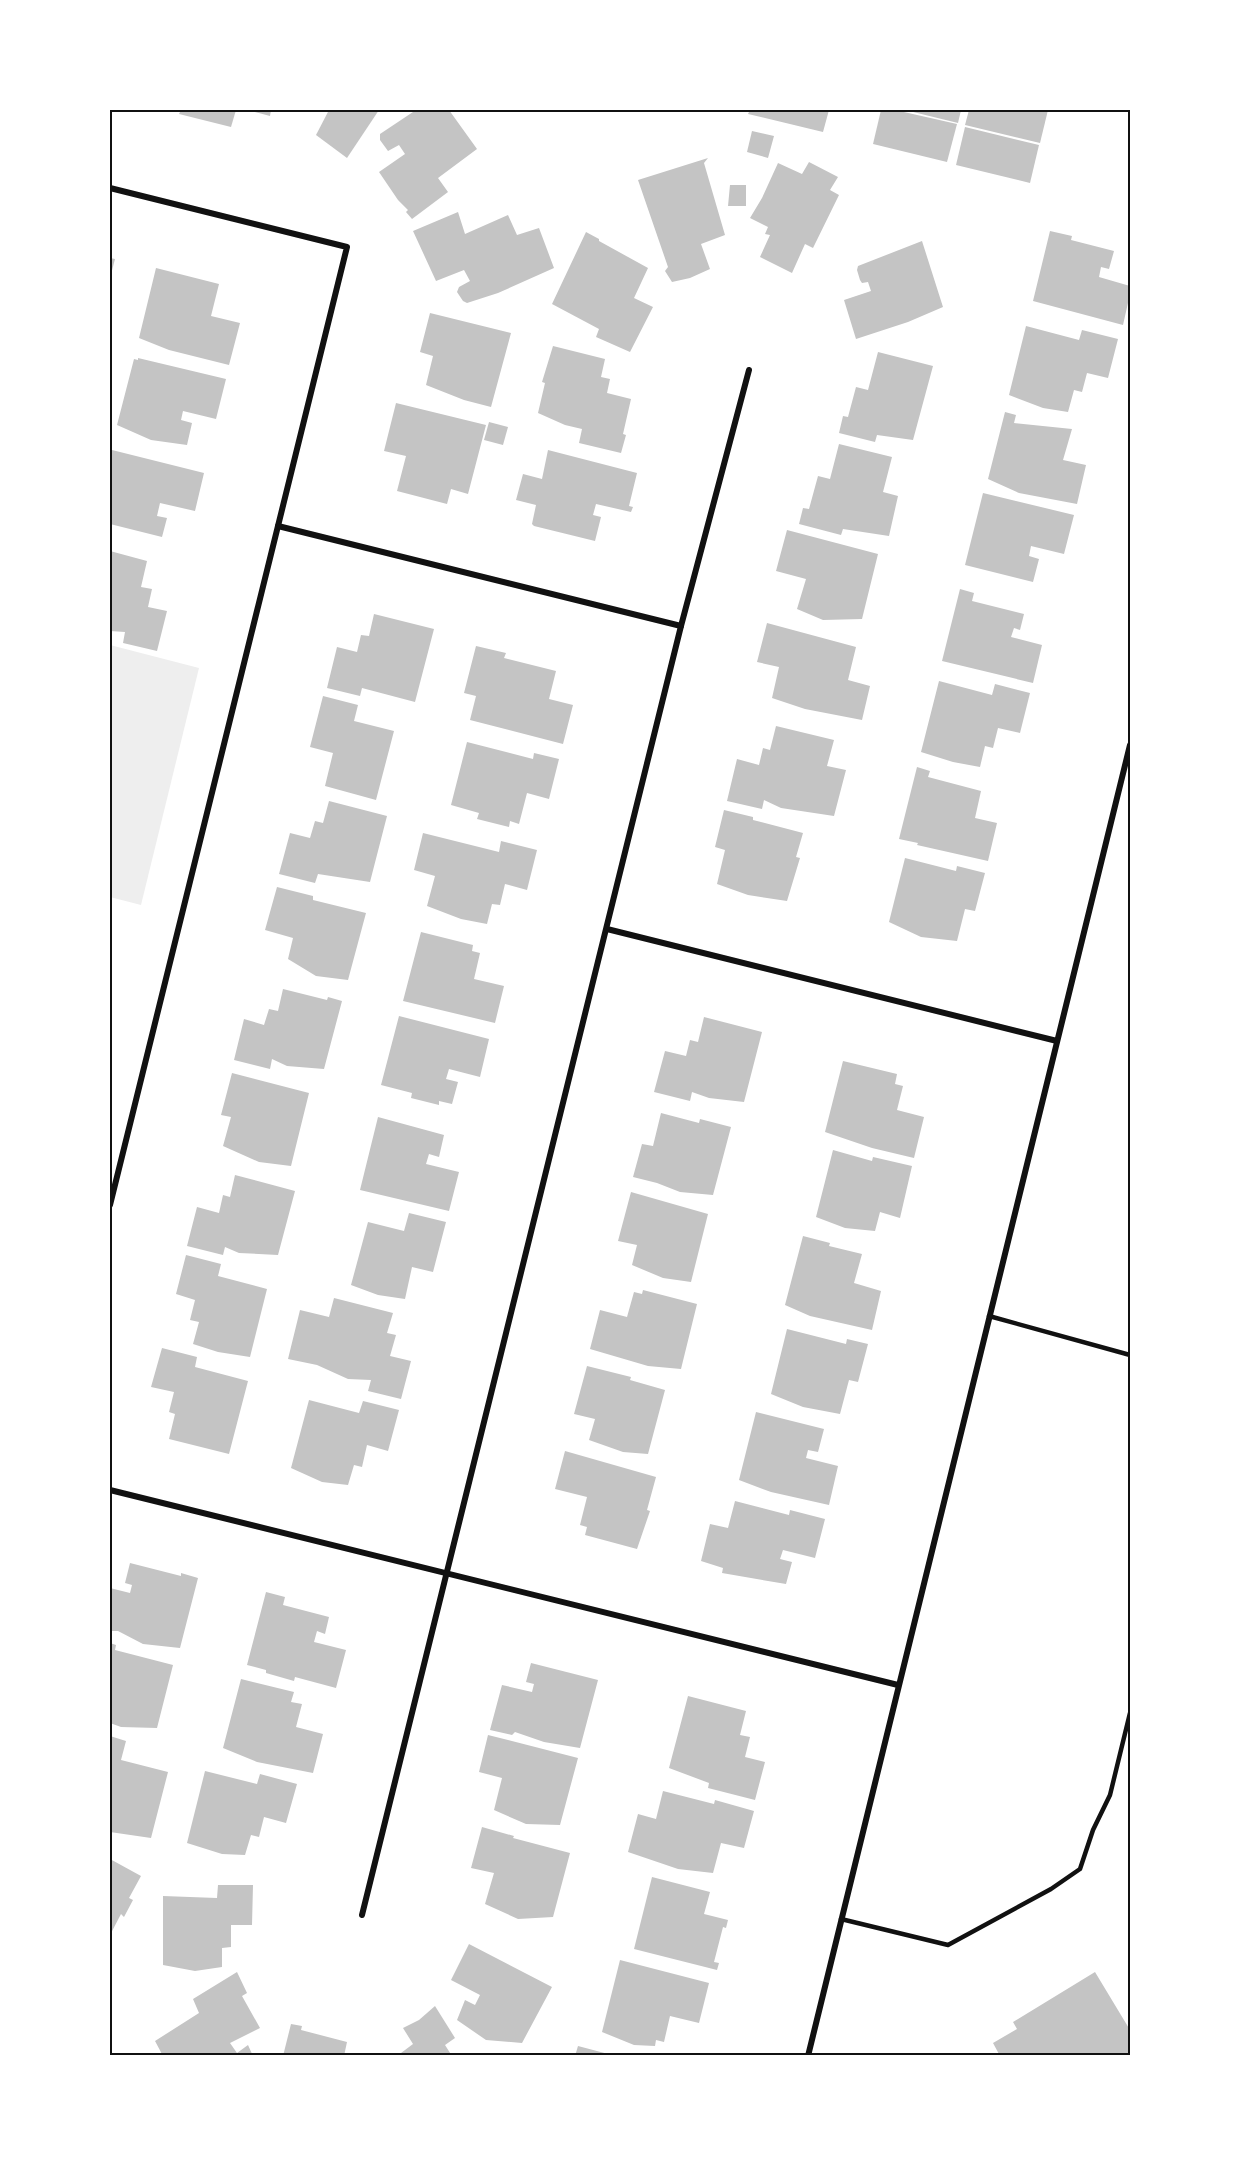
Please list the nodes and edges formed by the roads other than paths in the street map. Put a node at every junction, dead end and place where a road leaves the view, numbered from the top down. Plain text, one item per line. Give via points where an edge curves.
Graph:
1 (110, 188) edge
2 (749, 370) dead end
3 (278, 526) junction
4 (681, 626) junction
5 (1131, 745) edge
6 (607, 929) junction
7 (1057, 1041) junction
8 (110, 1204) edge
9 (989, 1316) junction
10 (1131, 1355) edge
11 (110, 1490) edge
12 (447, 1574) junction
13 (898, 1686) junction
14 (1131, 1713) edge
15 (363, 1915) dead end
16 (841, 1919) junction
17 (808, 2055) edge

1 - 3 street via 347,247
2 - 4 street
3 - 4 street
3 - 8 street
4 - 6 street
5 - 7 street
6 - 7 street
6 - 12 street
7 - 9 street
9 - 10 lane
9 - 13 street
11 - 12 street
12 - 13 street
12 - 15 street
13 - 16 street
14 - 16 lane via 1110,1795 1080,1869 948,1945
16 - 17 street

